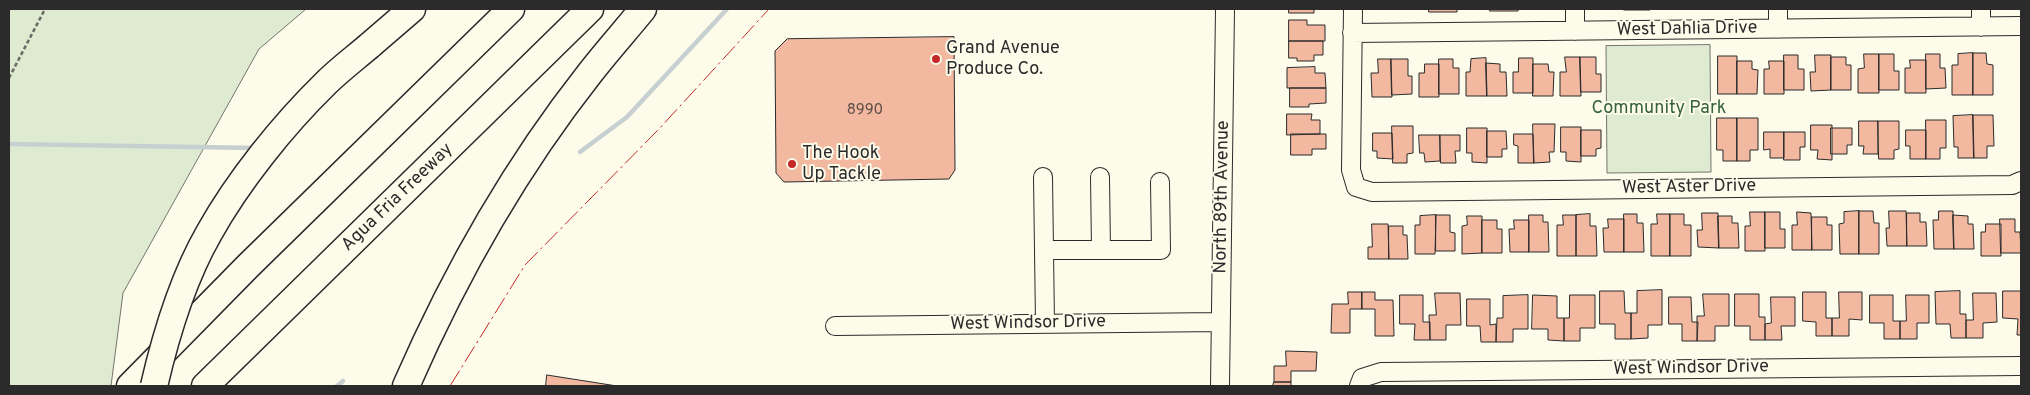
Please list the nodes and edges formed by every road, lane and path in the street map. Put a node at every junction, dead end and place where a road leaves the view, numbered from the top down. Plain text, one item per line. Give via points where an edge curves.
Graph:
1 (44, 9) edge
2 (412, 9) edge
3 (511, 9) edge
4 (590, 9) edge
5 (643, 9) edge
6 (1226, 9) edge
7 (1353, 9) edge
8 (1575, 9) edge
9 (1778, 9) edge
10 (1980, 9) edge
11 (2021, 26) edge
12 (1981, 27) junction
13 (1778, 29) junction
14 (1575, 31) junction
15 (1352, 33) junction
16 (9, 78) edge
17 (1043, 177) dead end
18 (1100, 177) dead end
19 (1160, 182) dead end
20 (2021, 182) edge
21 (1044, 250) junction
22 (1101, 250) junction
23 (1221, 322) junction
24 (1045, 324) junction
25 (836, 326) dead end
26 (2021, 366) edge
27 (1520, 379) edge
28 (1360, 382) edge
29 (130, 386) edge
30 (154, 386) edge
31 (205, 386) edge
32 (406, 386) edge
33 (1220, 386) edge

1 - 16 path
2 - 30 highway, bridge via 326,83 249,171 208,234 190,273 174,311
3 - 29 highway
4 - 31 highway, Agua Fria Freeway
5 - 32 highway via 590,73 499,205 442,309
6 - 23 street, North 89th Avenue
7 - 15 street
8 - 14 street
9 - 13 street
10 - 12 street
11 - 12 street, West Dahlia Drive
12 - 13 street, West Dahlia Drive
13 - 14 street, West Dahlia Drive
14 - 15 street, West Dahlia Drive
15 - 20 street, West Aster Drive via 1351,170 1356,188 1372,192 2012,185
17 - 21 street
18 - 22 street
19 - 22 street via 1161,250
21 - 22 street
21 - 24 street
23 - 24 street, West Windsor Drive
23 - 33 street, North 89th Avenue
24 - 25 street, West Windsor Drive
26 - 27 street, West Windsor Drive
27 - 28 street, West Windsor Drive via 1381,372

